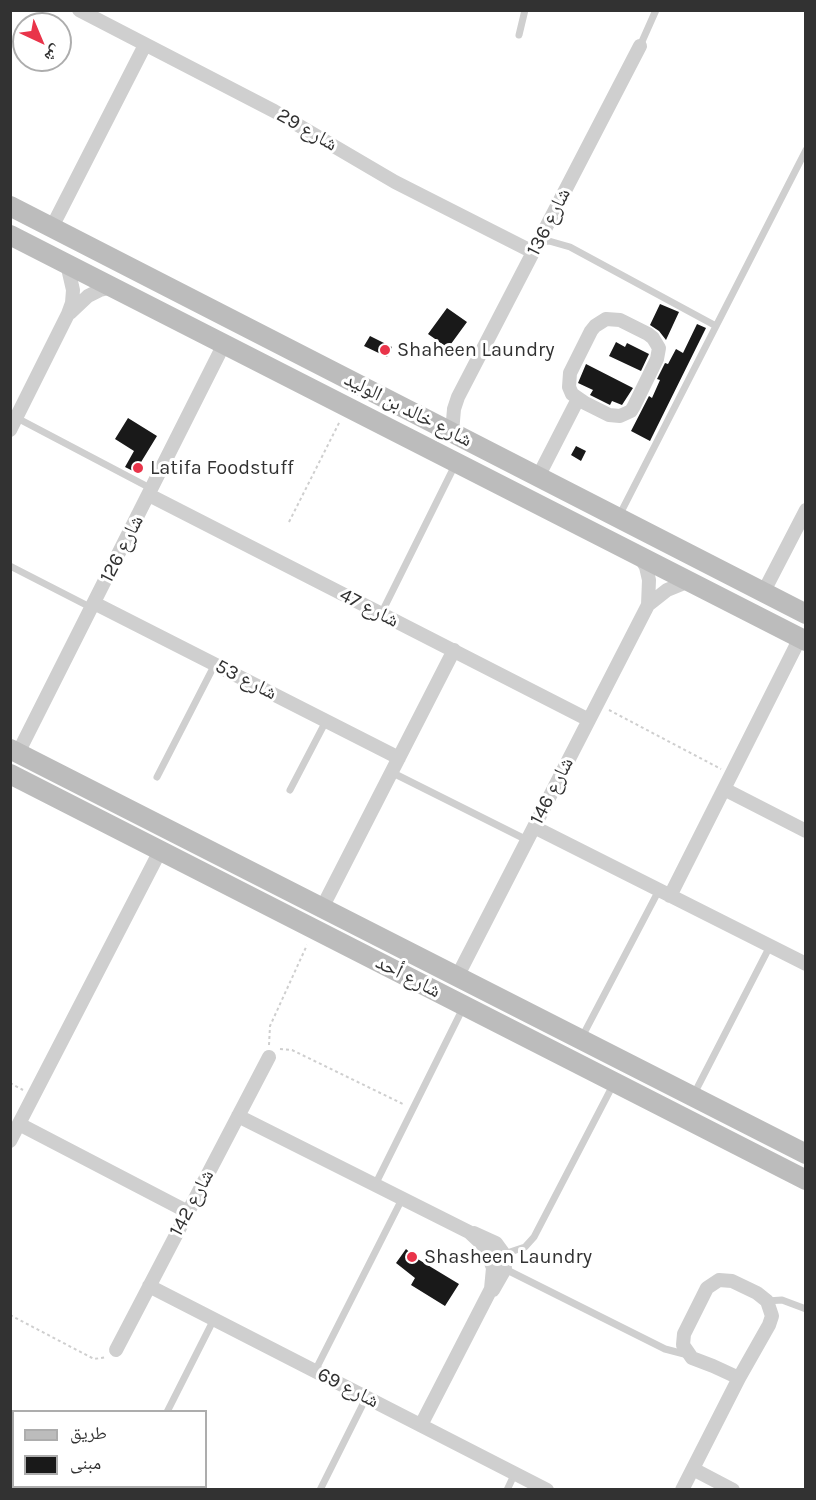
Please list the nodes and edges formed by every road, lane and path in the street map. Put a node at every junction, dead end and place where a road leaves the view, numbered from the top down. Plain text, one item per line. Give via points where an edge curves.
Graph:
1 (79, 10) edge
2 (525, 10) edge
3 (656, 10) edge
4 (519, 35) dead end
5 (146, 45) junction
6 (640, 46) joint
7 (806, 150) edge
8 (10, 206) edge
9 (52, 227) junction
10 (10, 235) edge
11 (536, 247) junction
12 (67, 264) junction
13 (113, 287) junction
14 (68, 314) junction
15 (716, 326) junction
16 (224, 344) junction
17 (367, 389) junction
18 (458, 397) junction
19 (578, 399) junction
20 (399, 405) junction
21 (351, 410) junction
22 (432, 423) junction
23 (14, 424) edge
24 (386, 427) junction
25 (452, 433) junction
26 (456, 463) junction
27 (538, 477) junction
28 (151, 492) junction
29 (806, 510) edge
30 (618, 518) junction
31 (289, 522) dead end
32 (639, 556) junction
33 (10, 566) edge
34 (689, 581) junction
35 (763, 593) junction
36 (648, 605) junction
37 (93, 606) junction
38 (381, 614) junction
39 (806, 614) edge
40 (802, 640) edge
41 (454, 650) junction
42 (214, 664) junction
43 (597, 704) junction
44 (589, 720) junction
45 (326, 721) junction
46 (14, 751) edge
47 (399, 758) junction
48 (37, 762) junction
49 (391, 772) junction
50 (731, 775) junction
51 (157, 777) dead end
52 (18, 778) edge
53 (724, 789) junction
54 (290, 790) dead end
55 (534, 827) junction
56 (806, 831) edge
57 (527, 840) junction
58 (160, 851) junction
59 (664, 893) junction
60 (322, 908) junction
61 (314, 930) junction
62 (379, 938) junction
63 (770, 946) junction
64 (371, 958) junction
65 (806, 964) edge
66 (457, 977) junction
67 (464, 1006) junction
68 (581, 1040) junction
69 (271, 1055) junction
70 (637, 1068) junction
71 (621, 1086) junction
72 (692, 1097) junction
73 (413, 1109) junction
74 (238, 1116) junction
75 (20, 1124) junction
76 (10, 1141) edge
77 (806, 1155) edge
78 (806, 1180) edge
79 (375, 1185) junction
80 (402, 1198) junction
81 (188, 1212) junction
82 (470, 1232) junction
83 (504, 1254) junction
84 (505, 1269) junction
85 (149, 1286) junction
86 (743, 1289) junction
87 (486, 1299) junction
88 (767, 1301) junction
89 (806, 1309) edge
90 (698, 1312) junction
91 (10, 1315) edge
92 (214, 1319) junction
93 (757, 1345) junction
94 (116, 1350) joint
95 (688, 1355) junction
96 (713, 1366) junction
97 (315, 1371) junction
98 (739, 1378) junction
99 (366, 1398) junction
100 (168, 1410) edge
101 (421, 1425) junction
102 (693, 1469) junction
103 (515, 1473) junction
104 (320, 1490) edge
105 (507, 1490) edge
106 (547, 1490) edge
107 (682, 1490) edge
108 (733, 1490) edge

1 - 5 street, شارع 29
2 - 4 lane
3 - 6 lane
5 - 9 street
5 - 11 street, شارع 29 via 274,111 395,182
6 - 11 street, شارع 136
7 - 15 lane
8 - 9 main road, شارع خالد بن الوليد
9 - 17 main road, شارع خالد بن الوليد
10 - 12 main road, شارع خالد بن الوليد
11 - 15 lane via 549,241 570,247
11 - 18 street, شارع 136
12 - 13 main road, شارع خالد بن الوليد
12 - 14 street via 73,290
13 - 14 street via 88,296
13 - 16 main road, شارع خالد بن الوليد
14 - 23 street
15 - 30 lane
16 - 21 main road, شارع خالد بن الوليد
16 - 28 street, شارع 126
17 - 20 main road, شارع خالد بن الوليد
17 - 21 main road via 369,404
18 - 22 street, شارع 136
18 - 25 street, شارع 136
19 - 19 street via 614,417 626,414 634,406 657,359 656,342 620,320 600,321 570,373 569,387
19 - 27 street
20 - 22 main road, شارع خالد بن الوليد
20 - 24 main road via 386,412
21 - 24 main road, شارع خالد بن الوليد
21 - 31 path
22 - 25 main road, شارع خالد بن الوليد
23 - 28 lane
24 - 26 main road, شارع خالد بن الوليد
25 - 27 main road, شارع خالد بن الوليد
26 - 32 main road, شارع خالد بن الوليد
26 - 38 lane
27 - 30 main road, شارع خالد بن الوليد
28 - 37 street, شارع 126
28 - 38 street, شارع 47
29 - 35 street
30 - 35 main road, شارع خالد بن الوليد
32 - 34 main road, شارع خالد بن الوليد
32 - 36 street, شارع 146 via 649,580
33 - 37 lane
34 - 36 street, شارع 146 via 667,590
34 - 40 main road, شارع خالد بن الوليد
35 - 39 main road, شارع خالد بن الوليد
36 - 43 street, شارع 146
37 - 42 street, شارع 53
37 - 46 street, شارع 126
38 - 41 street, شارع 47
40 - 50 street
41 - 44 street, شارع 47
41 - 47 street
42 - 45 street, شارع 53
42 - 51 lane
43 - 44 street, شارع 146
43 - 50 path
44 - 55 street, شارع 146
45 - 47 street, شارع 53
45 - 54 lane
46 - 48 main road, شارع أحد
47 - 49 street
48 - 52 main road via 31,763
48 - 60 main road, شارع أحد
49 - 57 lane
49 - 60 street
50 - 53 street
52 - 58 main road, شارع أحد
53 - 56 street
53 - 59 street
55 - 57 street, شارع 146
55 - 59 street
57 - 66 street, شارع 146
58 - 61 main road, شارع أحد
58 - 75 street
59 - 63 street
59 - 68 lane
60 - 62 main road, شارع أحد
61 - 64 main road, شارع أحد
61 - 69 path via 270,1026
62 - 64 main road via 381,953
62 - 66 main road, شارع أحد
63 - 65 street
63 - 72 lane
64 - 67 main road, شارع أحد
66 - 68 main road, شارع أحد
67 - 71 main road, شارع أحد
67 - 73 lane
68 - 70 main road, شارع أحد
69 - 73 path via 282,1049 292,1050
69 - 74 street, شارع 142
70 - 71 main road
70 - 72 main road, شارع أحد
71 - 78 main road, شارع أحد
71 - 83 lane via 534,1238 525,1247
72 - 77 main road, شارع أحد
73 - 79 lane
74 - 79 street
74 - 81 street, شارع 142
75 - 76 street
75 - 81 street
79 - 80 street
80 - 82 street
80 - 97 lane
81 - 85 street, شارع 142
82 - 83 street via 496,1242
82 - 87 street via 490,1257 493,1278
83 - 84 street
84 - 87 street
84 - 95 lane via 665,1349
85 - 92 street, شارع 69
85 - 94 street, شارع 142
86 - 88 street
86 - 90 street via 716,1290
86 - 93 street via 761,1306 763,1323
87 - 101 street
88 - 89 lane via 782,1300
88 - 93 street via 772,1316
90 - 95 street via 683,1339
90 - 96 street via 691,1342 696,1353
91 - 94 path via 94,1359 110,1356
92 - 97 street, شارع 69
92 - 100 lane
93 - 98 street
95 - 96 street
96 - 98 street
97 - 99 street, شارع 69
98 - 102 street
99 - 101 street, شارع 69
99 - 104 lane
101 - 103 street, شارع 69
102 - 107 street
102 - 108 street
103 - 105 lane
103 - 106 street, شارع 69

